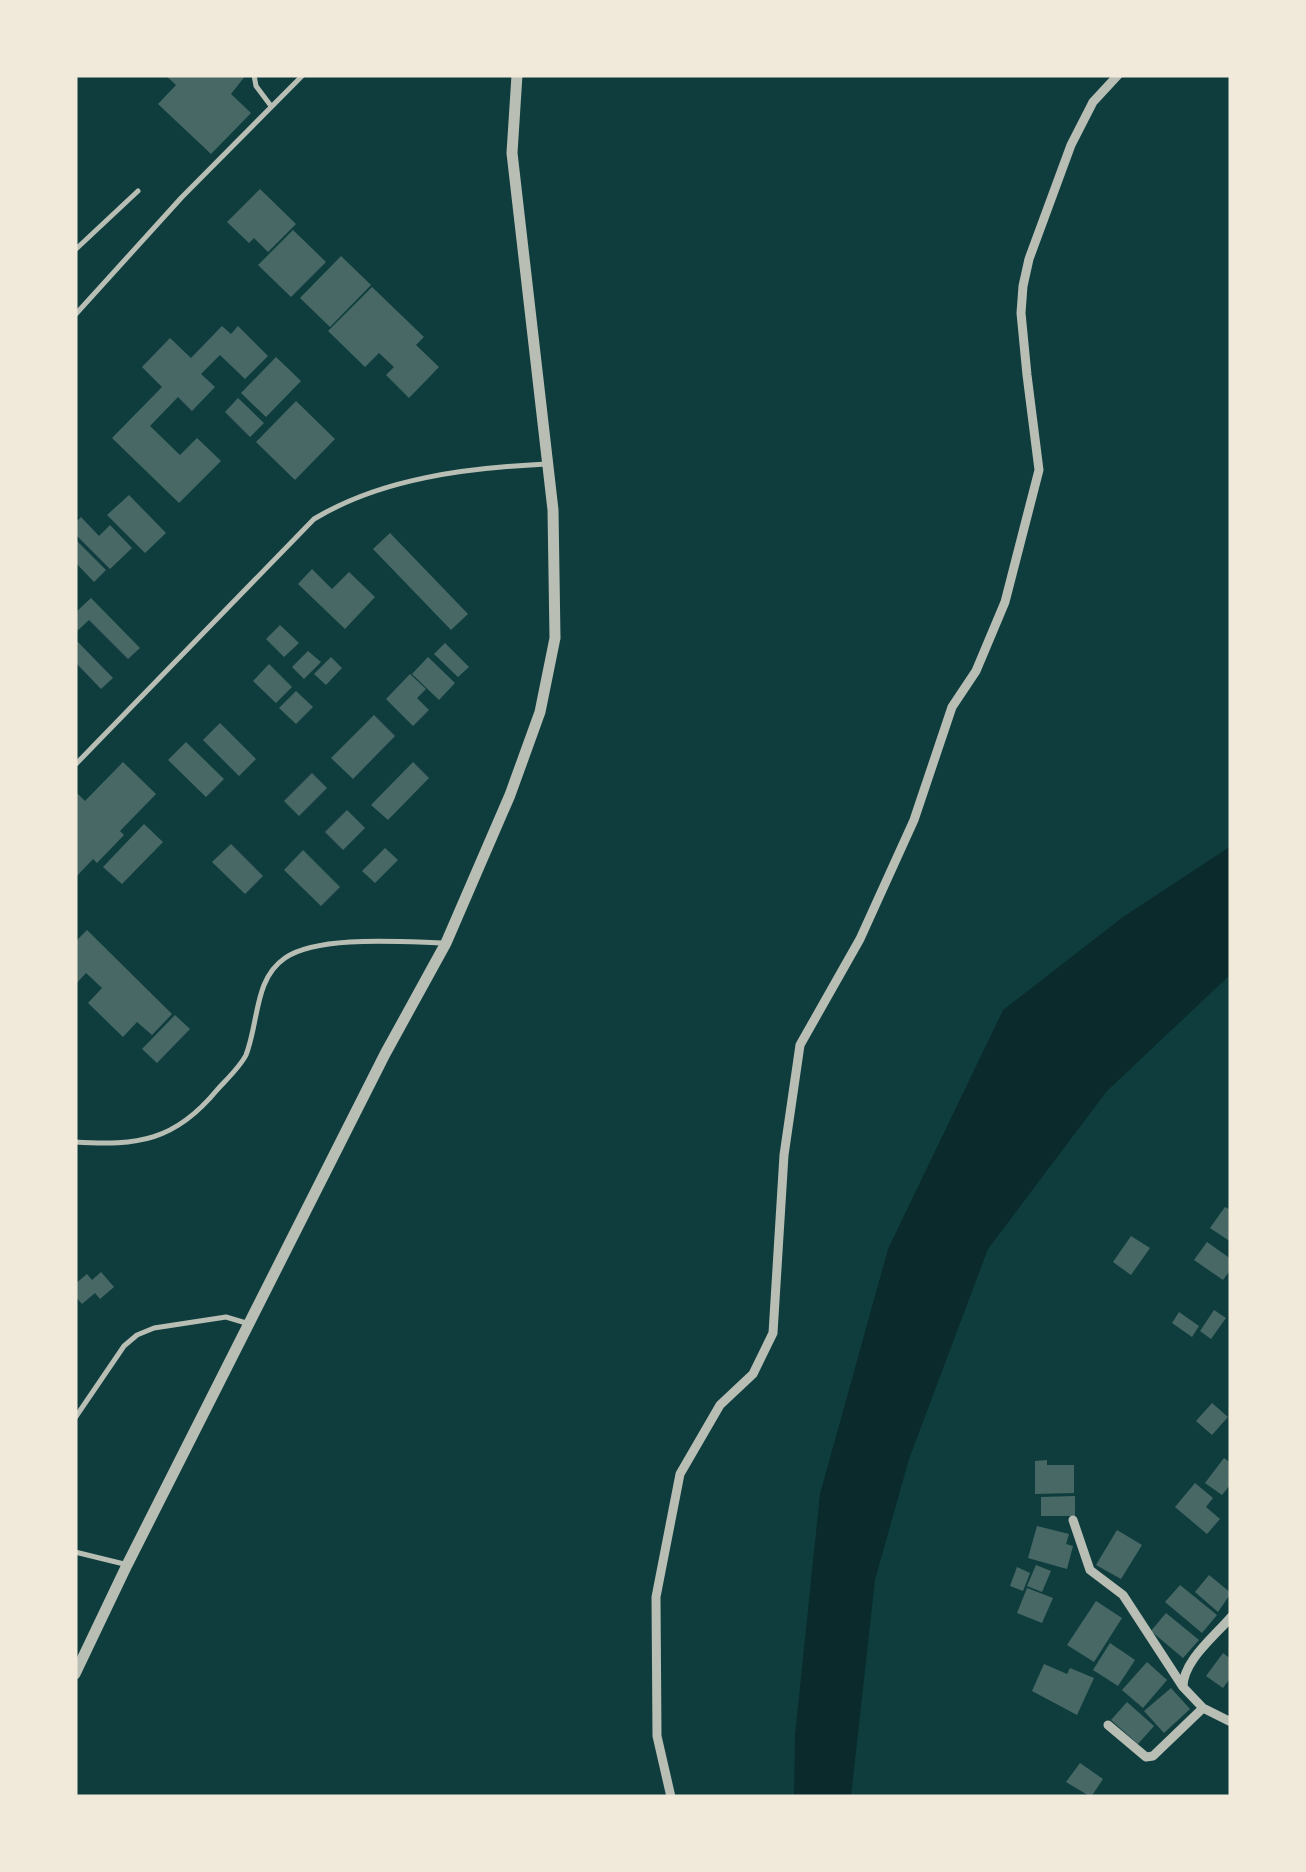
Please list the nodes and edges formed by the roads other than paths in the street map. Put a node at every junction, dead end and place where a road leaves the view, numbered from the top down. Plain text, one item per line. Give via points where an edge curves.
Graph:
1 (254, 75) edge
2 (303, 75) edge
3 (516, 75) edge
4 (1118, 75) edge
5 (270, 106) junction
6 (138, 191) dead end
7 (75, 250) edge
8 (75, 316) edge
9 (550, 463) junction
10 (75, 765) edge
11 (446, 943) junction
12 (75, 1142) edge
13 (249, 1324) junction
14 (75, 1418) edge
15 (1073, 1520) dead end
16 (75, 1552) edge
17 (127, 1565) junction
18 (1231, 1617) edge
19 (75, 1674) edge
20 (1184, 1687) junction
21 (1204, 1708) junction
22 (1231, 1722) edge
23 (1108, 1725) dead end
24 (670, 1797) edge

1 - 5 lane
2 - 5 lane
3 - 9 street via 512,152
4 - 24 street via 1093,102 1071,145 1023,286 1039,470 1005,602 976,672 947,719 914,820 860,938 800,1045 784,1155 774,1333 753,1374 720,1405 680,1474 656,1597 657,1736
5 - 8 lane
6 - 7 lane
9 - 10 lane via 394,484 314,519
9 - 11 street via 555,638 540,712
11 - 12 lane via 379,940 288,956 268,972 245,1057 196,1115 166,1135 136,1142
11 - 13 street
13 - 14 lane via 226,1317 137,1335
13 - 17 street
15 - 20 street via 1090,1570 1130,1602
16 - 17 lane
17 - 19 street
18 - 20 street via 1189,1666
20 - 21 street
21 - 22 street
21 - 23 street via 1146,1758

